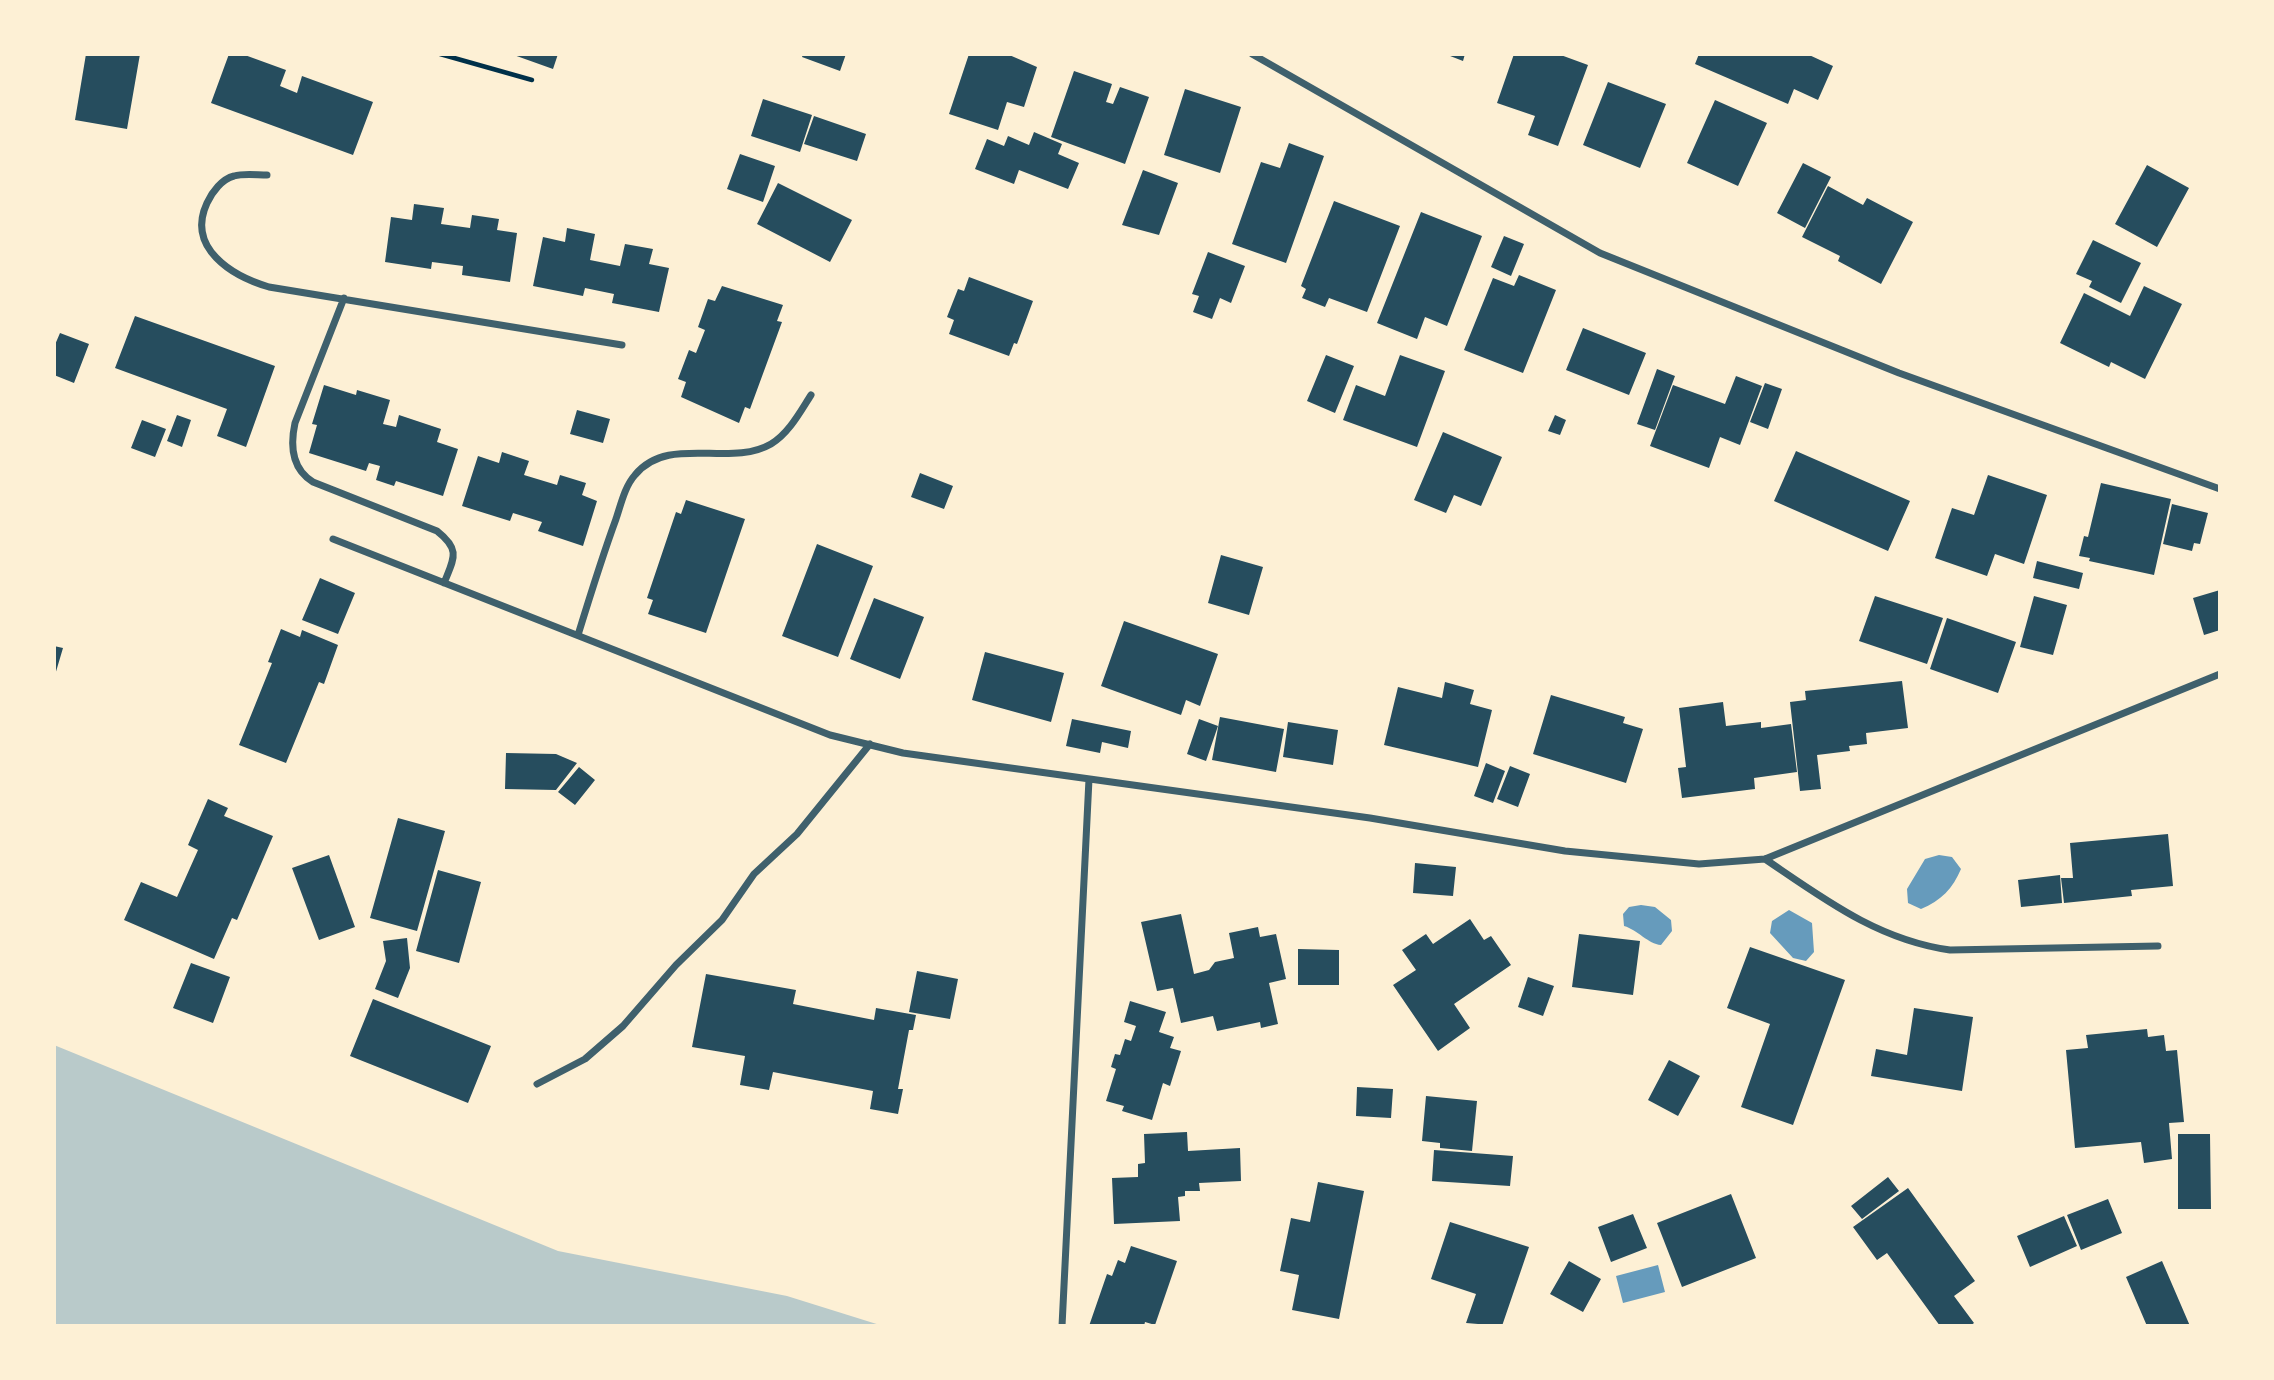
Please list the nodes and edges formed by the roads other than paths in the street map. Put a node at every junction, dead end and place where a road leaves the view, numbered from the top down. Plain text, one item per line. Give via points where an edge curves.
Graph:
1 (1252, 54) edge
2 (267, 175) dead end
3 (344, 298) junction
4 (622, 345) dead end
5 (811, 395) dead end
6 (2220, 489) edge
7 (333, 539) dead end
8 (444, 583) junction
9 (578, 635) junction
10 (2220, 674) edge
11 (870, 744) junction
12 (1089, 779) junction
13 (1765, 859) junction
14 (2158, 946) dead end
15 (537, 1084) dead end
16 (1062, 1326) edge

1 - 6 street via 1600,253 1899,373
2 - 3 street via 233,176 211,194 201,226 216,258 243,279
3 - 4 street
3 - 8 street via 295,423 296,464 301,475 313,482 447,539 454,556
5 - 9 street via 786,432 771,444 737,452 668,455 654,459 635,474
7 - 8 street
8 - 9 street
9 - 11 street via 830,734
10 - 13 street
11 - 12 street
11 - 15 street via 797,834 754,874 722,920 623,1026 585,1059
12 - 13 street via 1565,851 1699,864
12 - 16 street
13 - 14 street via 1852,918 1922,946 1950,950

